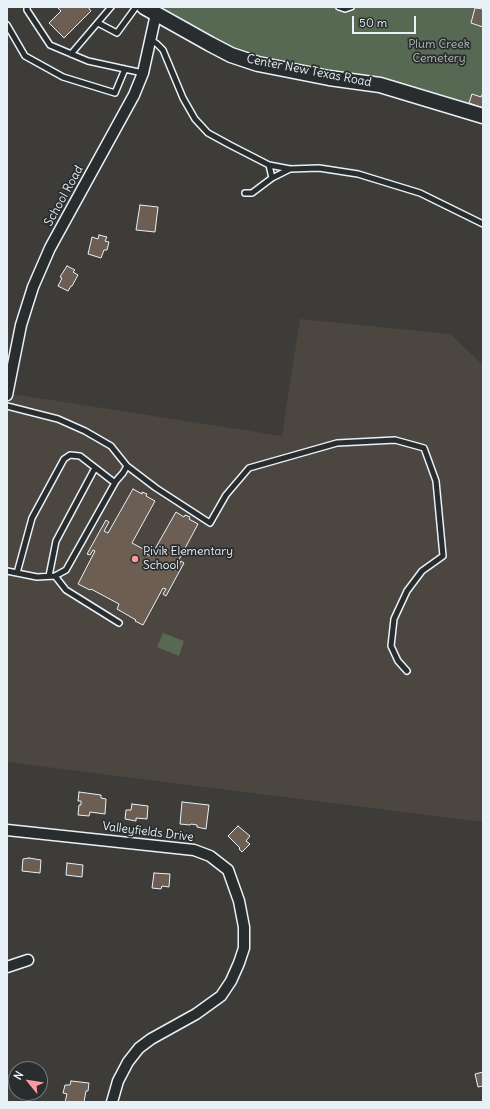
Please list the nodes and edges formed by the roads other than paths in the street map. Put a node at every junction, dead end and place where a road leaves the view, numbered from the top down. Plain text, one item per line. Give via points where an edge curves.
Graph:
1 (27, 7) edge
2 (111, 7) edge
3 (339, 7) edge
4 (351, 7) edge
5 (147, 9) edge
6 (98, 22) junction
7 (7, 26) edge
8 (150, 39) junction
9 (71, 54) junction
10 (125, 69) junction
11 (143, 73) junction
12 (483, 116) edge
13 (269, 165) junction
14 (290, 169) junction
15 (272, 178) junction
16 (245, 193) dead end
17 (483, 224) edge
18 (7, 395) edge
19 (7, 406) edge
20 (127, 466) junction
21 (95, 468) junction
22 (115, 483) junction
23 (7, 571) edge
24 (17, 573) junction
25 (49, 576) junction
26 (55, 576) junction
27 (119, 623) dead end
28 (407, 671) dead end
29 (7, 830) edge
30 (28, 960) dead end
31 (7, 967) edge
32 (112, 1102) edge

1 - 9 lane via 50,45
2 - 6 lane
3 - 4 lane
5 - 6 lane via 117,33
5 - 8 street, School Road
5 - 12 street, Center New Texas Road via 231,55 258,64 380,85
6 - 9 lane
7 - 10 lane via 25,56 64,77 115,94
8 - 11 street, School Road
8 - 13 lane via 163,50 194,119 208,133
9 - 10 lane via 88,61
10 - 11 lane
11 - 18 street, School Road via 134,95 50,248 33,287 21,325
13 - 14 lane
13 - 15 lane
14 - 15 lane
14 - 17 lane via 318,168 358,174 420,193
15 - 16 lane via 252,193
19 - 20 lane via 58,419 85,431 111,446
20 - 22 lane
20 - 28 lane via 210,523 226,495 249,468 337,443 395,440 424,448 436,481 443,556 422,571 407,591 394,619 391,646 398,661
21 - 22 lane
21 - 24 lane via 80,456 64,459 32,518
21 - 25 lane via 56,541
22 - 26 lane via 66,570
23 - 24 lane
24 - 25 lane via 37,577
25 - 26 lane
26 - 27 lane via 66,590
29 - 32 street, Valleyfields Drive via 194,850 210,856 228,870 239,901 244,927 244,948 231,981 221,996 139,1048 118,1081
30 - 31 street

